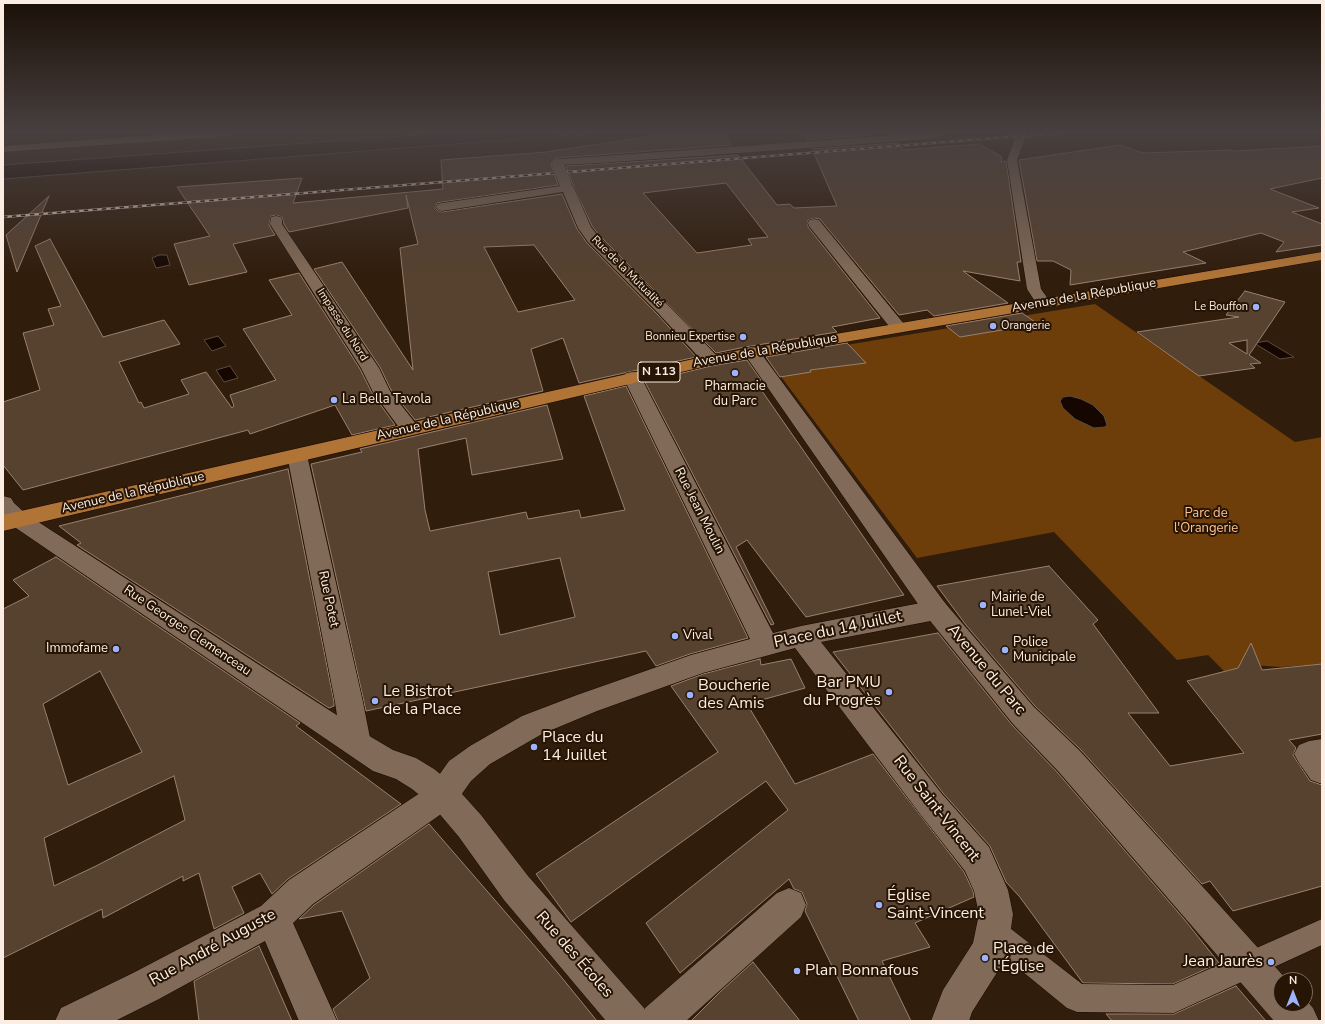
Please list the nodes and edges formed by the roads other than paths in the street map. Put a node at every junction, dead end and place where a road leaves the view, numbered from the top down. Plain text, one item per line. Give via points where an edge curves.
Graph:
1 (565, 181) edge
2 (1016, 181) edge
3 (566, 185) junction
4 (442, 207) dead end
5 (276, 220) dead end
6 (814, 223) dead end
7 (1322, 256) edge
8 (1044, 303) junction
9 (898, 327) junction
10 (751, 352) junction
11 (711, 360) junction
12 (632, 377) junction
13 (410, 429) junction
14 (298, 455) junction
15 (7, 516) edge
16 (936, 610) junction
17 (801, 636) junction
18 (766, 645) junction
19 (356, 743) junction
20 (1322, 752) edge
21 (1322, 770) edge
22 (443, 795) junction
23 (789, 905) dead end
24 (273, 918) junction
25 (993, 931) junction
26 (1322, 932) edge
27 (1248, 965) junction
28 (1273, 992) edge
29 (1292, 1012) edge
30 (74, 1021) edge
31 (318, 1021) edge
32 (631, 1021) edge
33 (658, 1021) edge
34 (950, 1021) edge
35 (1300, 1021) edge

1 - 3 street, Rue de la Mutualité, bridge
2 - 8 street via 1034,289
3 - 4 street
3 - 11 street, Rue de la Mutualité via 585,228 593,239
5 - 13 street, Impasse du Nord via 276,224 370,368 382,392
6 - 9 street
7 - 8 main road, Avenue de la République / N 113
8 - 9 main road, Avenue de la République / N 113
9 - 10 main road, Avenue de la République / N 113
10 - 11 main road, Avenue de la République / N 113
10 - 16 street, Avenue du Parc
11 - 12 main road, Avenue de la République / N 113
12 - 13 main road, Avenue de la République / N 113
12 - 18 street, Rue Jean Moulin
13 - 14 main road, Avenue de la République / N 113
14 - 15 main road, Avenue de la République / N 113
14 - 19 street, Rue Potet
15 - 19 street, Rue Georges Clemenceau
16 - 17 street, Place du 14 Juillet
16 - 27 street, Avenue du Parc via 1023,715 1069,761
17 - 18 street, Place du 14 Juillet
17 - 25 street, Rue Saint-Vincent via 977,859 992,890 996,914
18 - 22 street, Place du 14 Juillet via 700,663 532,725 475,759 460,771
19 - 22 street via 384,760 405,768
20 - 21 street via 1309,754
22 - 24 street, Rue André Auguste via 301,892
22 - 32 street, Rue des Écoles via 470,826 516,888
23 - 33 street
24 - 30 street, Rue André Auguste via 146,986
24 - 31 street
25 - 27 lane via 1077,998 1174,999
25 - 34 street, Rue Saint-Vincent via 990,950 956,1003
26 - 27 lane
27 - 28 street, Avenue du Parc
29 - 35 street

